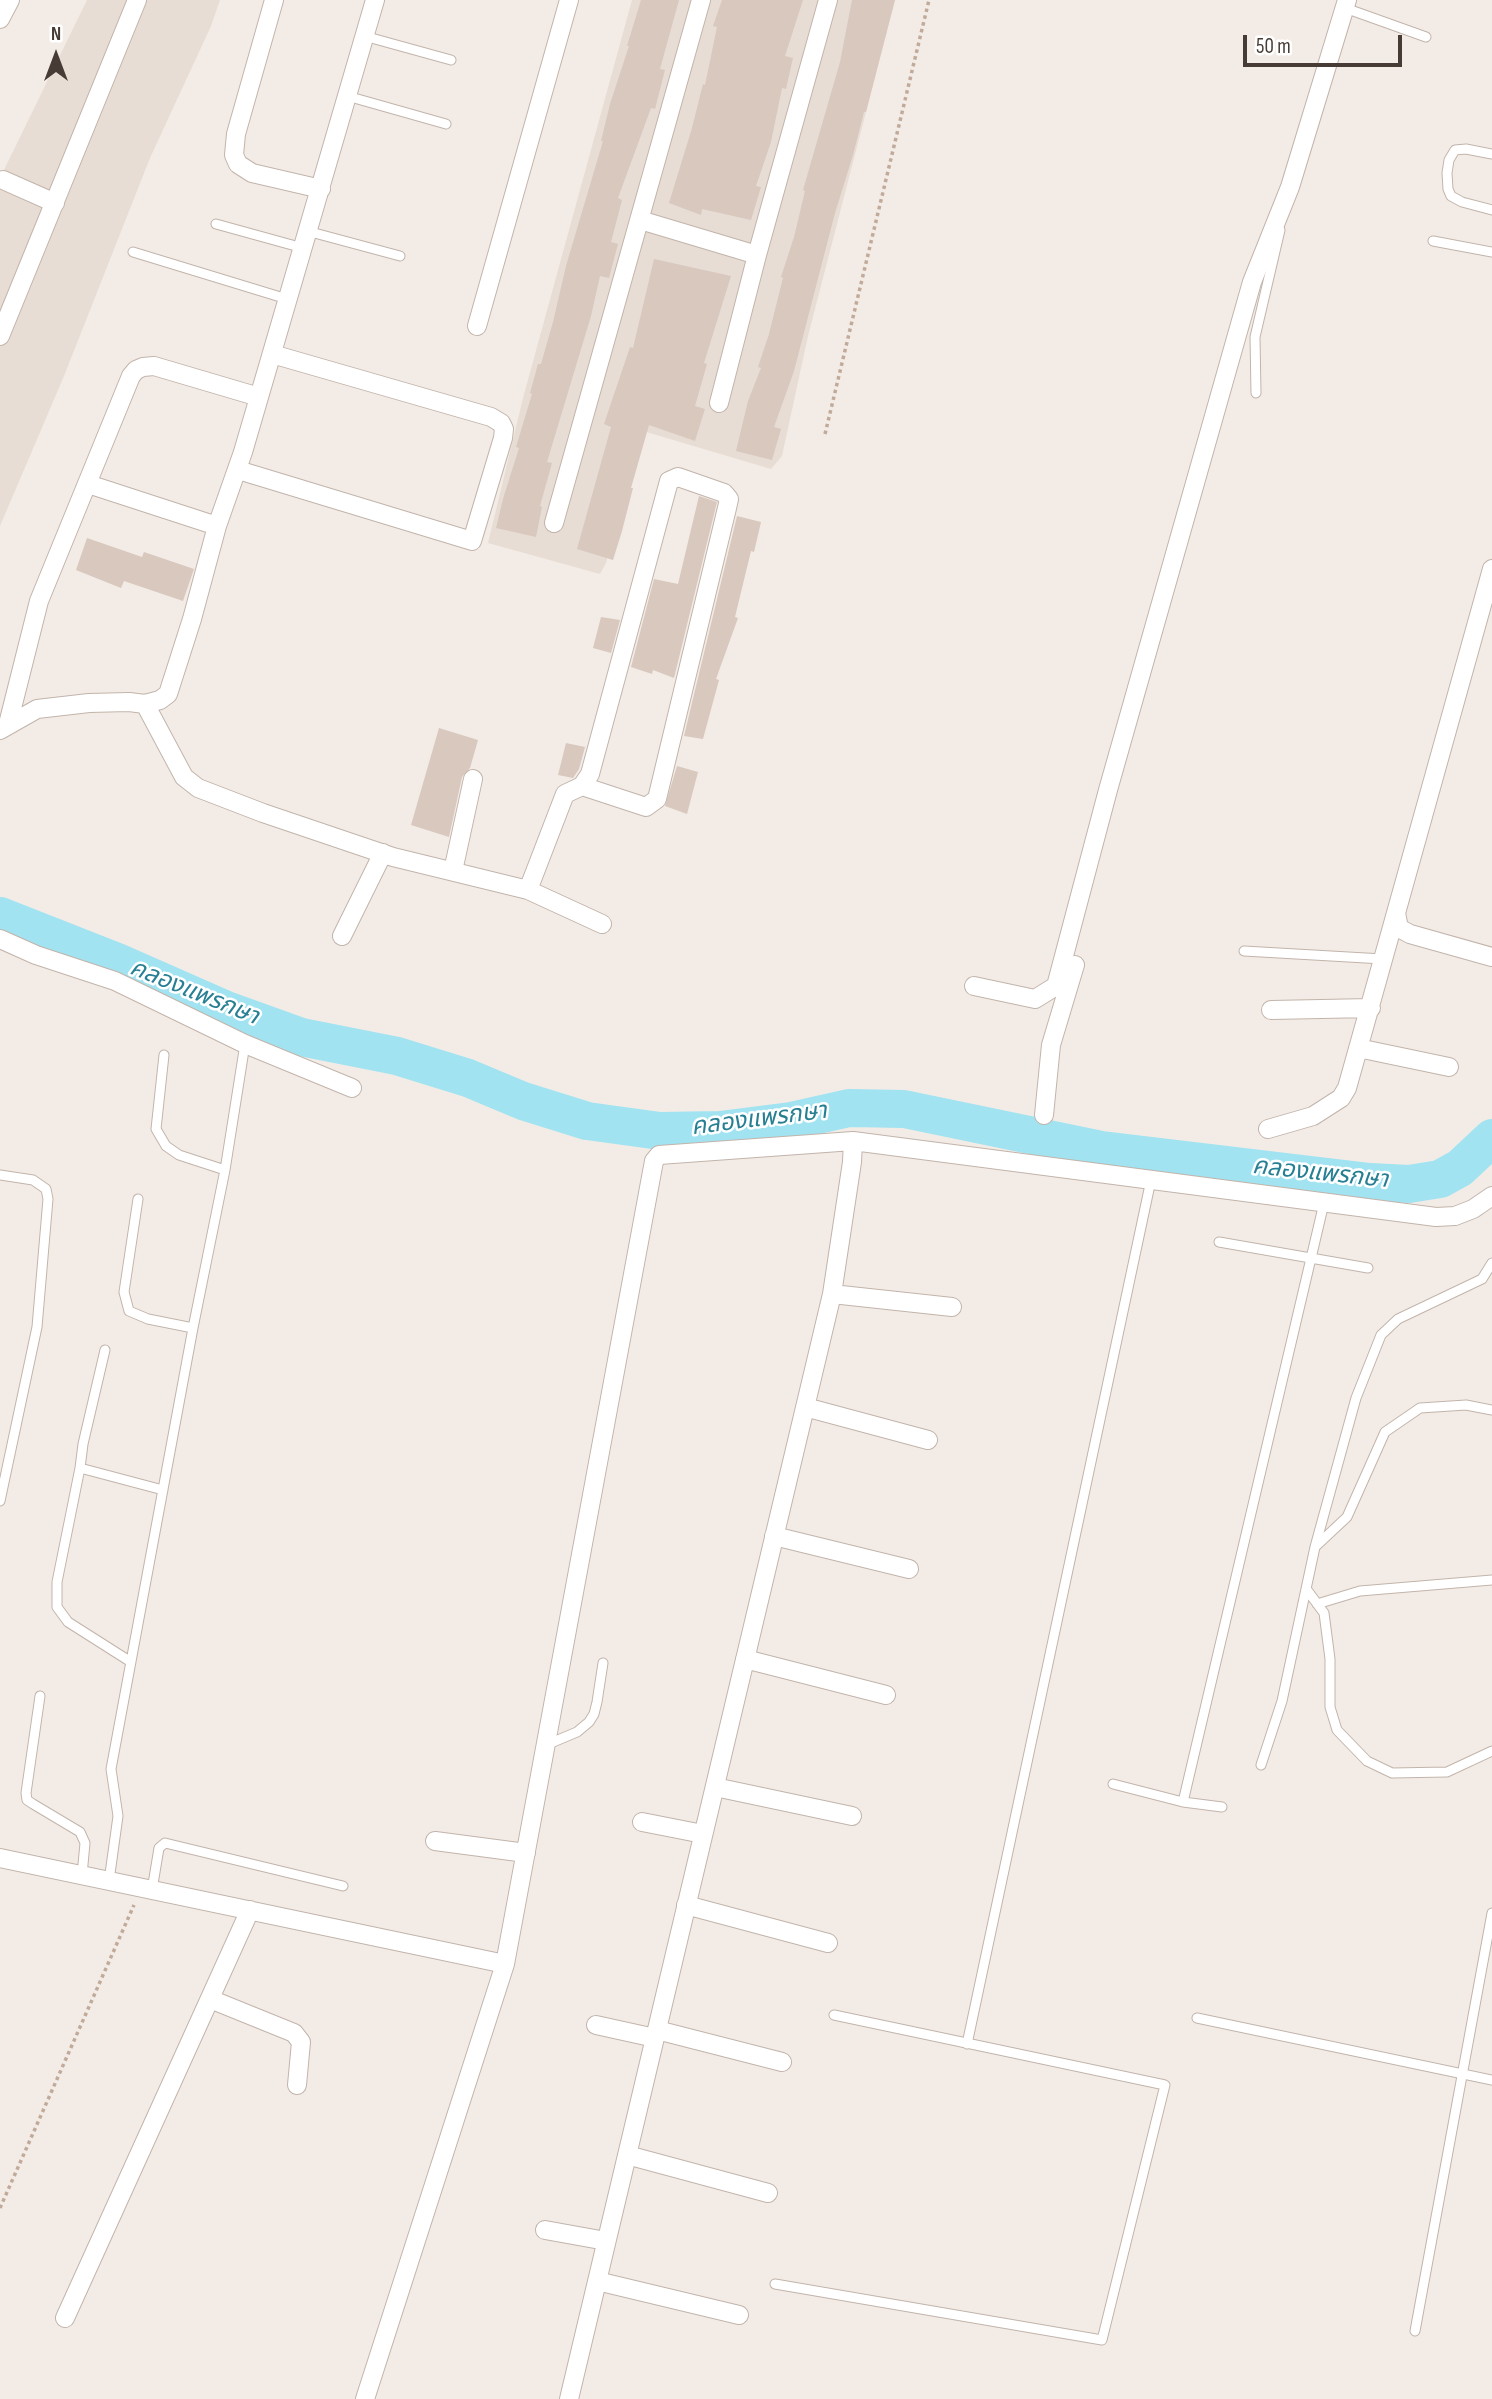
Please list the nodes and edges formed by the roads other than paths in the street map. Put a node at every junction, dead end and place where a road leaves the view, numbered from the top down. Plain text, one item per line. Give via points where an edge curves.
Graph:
1 (10, 0) edge
2 (137, 0) edge
3 (274, 0) edge
4 (375, 0) edge
5 (569, 0) edge
6 (701, 0) edge
7 (828, 0) edge
8 (1346, 4) edge
9 (0, 19) edge
10 (364, 36) junction
11 (1426, 37) dead end
12 (451, 60) dead end
13 (347, 96) junction
14 (446, 124) dead end
15 (1492, 154) edge
16 (4, 180) dead end
17 (1290, 187) junction
18 (320, 189) junction
19 (55, 203) junction
20 (1492, 210) edge
21 (640, 220) junction
22 (216, 224) dead end
23 (305, 240) junction
24 (1433, 241) dead end
25 (133, 251) dead end
26 (1492, 253) edge
27 (757, 255) junction
28 (400, 257) dead end
29 (287, 299) junction
30 (477, 326) dead end
31 (0, 335) edge
32 (272, 354) junction
33 (1256, 393) dead end
34 (259, 397) junction
35 (719, 403) dead end
36 (237, 470) junction
37 (88, 484) junction
38 (554, 523) dead end
39 (217, 526) junction
40 (1492, 569) edge
41 (145, 704) junction
42 (4, 727) edge
43 (473, 779) dead end
44 (582, 786) junction
45 (383, 853) junction
46 (453, 872) junction
47 (528, 890) junction
48 (1396, 913) junction
49 (602, 924) dead end
50 (1074, 925) junction
51 (342, 936) dead end
52 (0, 939) edge
53 (1244, 951) dead end
54 (1492, 957) edge
55 (1383, 960) junction
56 (974, 986) dead end
57 (1371, 1007) junction
58 (1270, 1010) dead end
59 (245, 1044) junction
60 (1358, 1048) junction
61 (164, 1055) dead end
62 (1449, 1066) dead end
63 (352, 1088) dead end
64 (1044, 1115) dead end
65 (1268, 1129) dead end
66 (853, 1142) junction
67 (225, 1170) junction
68 (0, 1175) edge
69 (1151, 1180) junction
70 (1492, 1196) edge
71 (138, 1199) dead end
72 (1325, 1203) junction
73 (1219, 1242) dead end
74 (1312, 1258) junction
75 (1492, 1262) edge
76 (1368, 1268) dead end
77 (832, 1294) junction
78 (952, 1307) dead end
79 (193, 1328) junction
80 (105, 1350) dead end
81 (805, 1407) junction
82 (1492, 1410) edge
83 (928, 1440) dead end
84 (80, 1468) junction
85 (163, 1490) junction
86 (0, 1501) edge
87 (774, 1536) junction
88 (1315, 1547) junction
89 (909, 1569) dead end
90 (1492, 1580) edge
91 (1307, 1590) junction
92 (1317, 1604) junction
93 (745, 1659) junction
94 (131, 1662) junction
95 (603, 1663) dead end
96 (886, 1695) dead end
97 (40, 1696) dead end
98 (546, 1745) junction
99 (1492, 1751) edge
100 (1261, 1765) dead end
101 (1113, 1784) dead end
102 (715, 1787) junction
103 (1183, 1802) junction
104 (1222, 1807) dead end
105 (852, 1816) dead end
106 (642, 1822) dead end
107 (703, 1834) junction
108 (435, 1841) dead end
109 (526, 1853) junction
110 (0, 1858) edge
111 (82, 1875) junction
112 (108, 1881) junction
113 (343, 1886) dead end
114 (147, 1889) junction
115 (686, 1905) junction
116 (250, 1910) junction
117 (1492, 1913) edge
118 (828, 1943) dead end
119 (505, 1964) junction
120 (209, 1999) junction
121 (834, 2015) dead end
122 (1197, 2018) dead end
123 (596, 2025) dead end
124 (656, 2034) junction
125 (967, 2045) junction
126 (782, 2062) dead end
127 (1464, 2074) junction
128 (1492, 2080) edge
129 (297, 2085) dead end
130 (627, 2155) junction
131 (768, 2193) dead end
132 (545, 2230) dead end
133 (606, 2241) junction
134 (597, 2281) junction
135 (775, 2284) dead end
136 (739, 2315) dead end
137 (65, 2318) dead end
138 (1415, 2331) dead end
139 (365, 2399) edge
140 (569, 2399) edge

1 - 9 street
2 - 19 street
3 - 18 street via 234,155 238,164 252,173
4 - 10 street
5 - 30 street
6 - 21 street
7 - 27 street
8 - 11 lane
8 - 17 street
10 - 12 lane
10 - 13 street
13 - 14 lane
13 - 18 street
15 - 20 lane via 1455,150 1447,173 1451,196
16 - 19 street
17 - 33 lane via 1257,320
17 - 50 street via 1252,282
18 - 23 street
19 - 31 street
21 - 27 street
21 - 38 street
22 - 23 lane
23 - 28 lane
23 - 29 street
24 - 26 lane
25 - 29 lane
27 - 35 street
29 - 32 street
32 - 34 street
32 - 36 street via 501,423 503,438 472,541
34 - 36 street
34 - 37 street via 153,366 136,370
36 - 39 street
37 - 39 street
37 - 42 street via 39,601
39 - 41 street via 168,694
40 - 48 street
41 - 42 street via 37,709
41 - 45 street via 184,777 198,788
43 - 46 street
44 - 44 street via 595,758 669,481 678,477 724,493 729,499 727,509 657,799 646,807
44 - 47 street via 565,794
45 - 46 street
45 - 51 street
46 - 47 street
47 - 49 street
48 - 54 street via 1399,928 1410,934
48 - 55 street
50 - 56 street via 1056,986 1049,993 1028,999
50 - 64 street via 1079,952 1051,1045
52 - 59 street via 116,981
53 - 55 lane
55 - 57 street
57 - 58 street
57 - 60 street
59 - 63 street
59 - 67 lane
60 - 62 street
60 - 65 street via 1341,1098 1313,1116
61 - 67 lane via 156,1129 166,1146 179,1154
66 - 69 street
66 - 77 street
66 - 98 street via 668,1153 659,1154 654,1161
67 - 79 lane
68 - 86 lane via 33,1180 46,1189 48,1199 37,1327
69 - 72 street
69 - 125 lane
70 - 72 street via 1464,1213 1436,1217
71 - 79 lane via 124,1292 129,1311
72 - 74 lane
73 - 74 lane
74 - 76 lane
74 - 103 lane
75 - 88 lane via 1482,1279 1398,1319 1381,1335 1356,1398
77 - 78 street
77 - 81 street
79 - 85 lane
80 - 84 lane
81 - 83 street
81 - 87 street
82 - 88 lane via 1466,1405 1420,1408 1385,1432 1347,1517
84 - 85 lane
84 - 94 lane via 57,1582 57,1606 68,1622
85 - 94 lane
87 - 89 street
87 - 93 street
88 - 91 lane
90 - 92 lane via 1360,1591
91 - 92 lane
91 - 100 lane via 1282,1701
92 - 99 lane via 1327,1630 1330,1707 1337,1730 1367,1761 1392,1773 1447,1772
93 - 96 street
93 - 102 street
94 - 112 lane via 111,1769 118,1816
95 - 98 lane via 589,1723
97 - 111 lane via 27,1800 80,1832 85,1843
98 - 109 street
101 - 103 lane
102 - 105 street
102 - 107 street
103 - 104 lane
106 - 107 street
107 - 115 street
108 - 109 street
109 - 119 street
110 - 111 street
111 - 112 street
112 - 114 street
113 - 114 lane via 164,1843
114 - 116 street
115 - 118 street
115 - 124 street
116 - 119 street
116 - 120 street
117 - 127 lane
119 - 139 street
120 - 129 street via 302,2042
120 - 137 street
121 - 125 lane
122 - 127 lane
123 - 124 street
124 - 126 street
124 - 130 street
125 - 135 lane via 1166,2085 1102,2340
127 - 128 lane
127 - 138 lane
130 - 131 street
130 - 133 street
132 - 133 street
133 - 134 street
134 - 136 street
134 - 140 street

